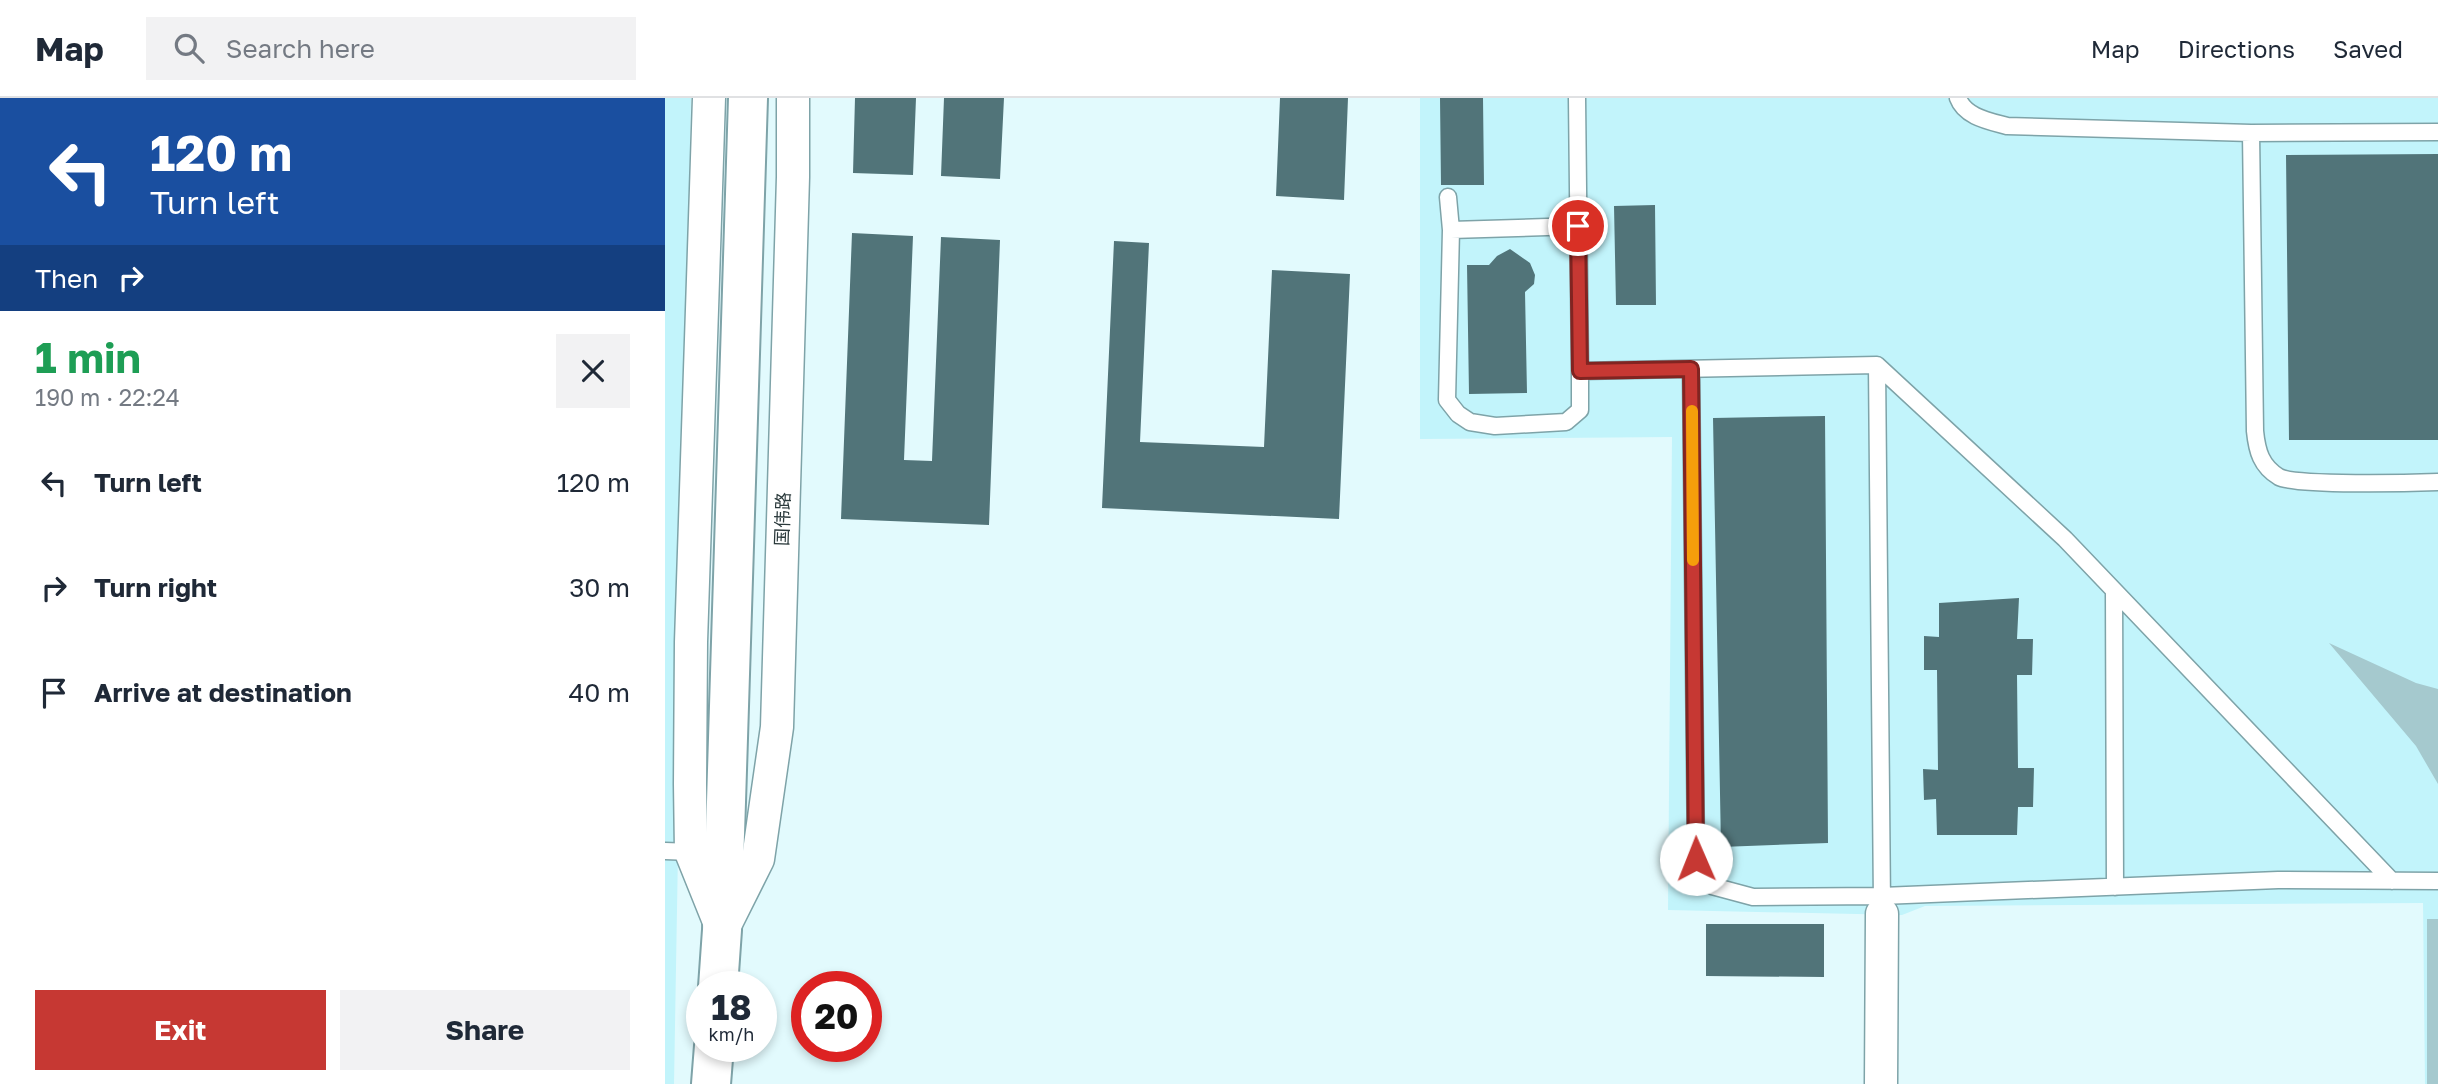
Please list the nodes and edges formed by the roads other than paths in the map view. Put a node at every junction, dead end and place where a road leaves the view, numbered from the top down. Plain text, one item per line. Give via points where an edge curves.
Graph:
1 (709, 98) edge
2 (748, 98) edge
3 (793, 98) edge
4 (1577, 98) edge
5 (1958, 98) edge
6 (2438, 132) edge
7 (2251, 133) junction
8 (1448, 197) dead end
9 (1578, 226) junction
10 (1451, 230) junction
11 (1877, 365) junction
12 (1691, 369) junction
13 (1580, 371) junction
14 (2438, 482) edge
15 (2114, 590) junction
16 (678, 852) edge
17 (2392, 881) junction
18 (2438, 881) edge
19 (2115, 887) junction
20 (1882, 905) junction
21 (722, 930) junction
22 (719, 971) edge
23 (713, 1062) edge
24 (711, 1084) edge
25 (1881, 1084) edge

1 - 16 street, 国伟路 via 691,642
2 - 21 street, 国伟路
3 - 21 street, 国伟路 via 777,727 758,859
4 - 9 lane
5 - 7 lane via 1976,117 2007,126
6 - 7 lane
7 - 14 lane via 2258,453 2282,478
8 - 10 lane
9 - 10 lane
9 - 13 lane
10 - 13 lane via 1447,400 1458,414 1470,422 1495,426 1566,422 1580,410
11 - 12 lane
11 - 15 lane
11 - 20 lane
12 - 13 lane
12 - 20 lane via 1696,859 1711,886 1753,898
15 - 17 lane
15 - 19 lane
16 - 21 street, 国伟路
17 - 18 lane
17 - 19 lane
19 - 20 lane
20 - 25 street
21 - 22 street, 国伟路
23 - 24 street

